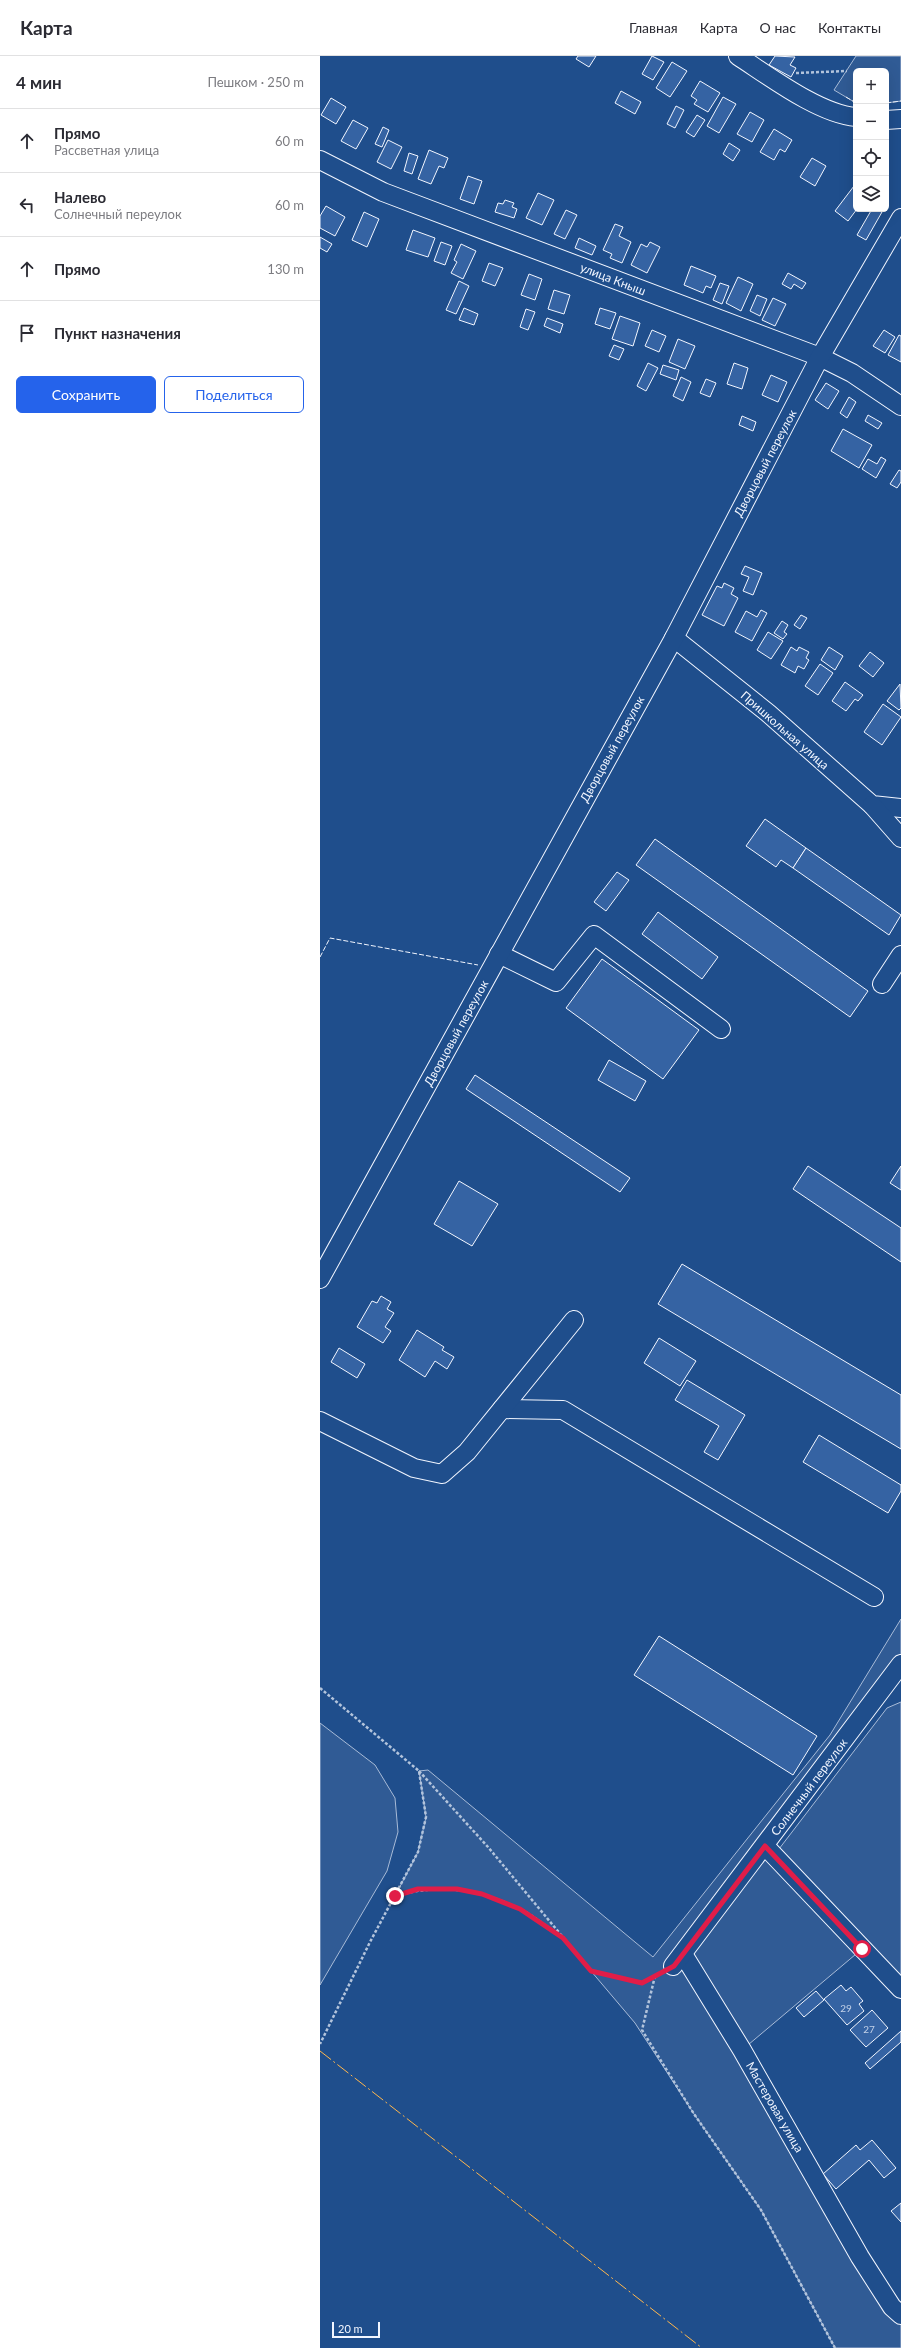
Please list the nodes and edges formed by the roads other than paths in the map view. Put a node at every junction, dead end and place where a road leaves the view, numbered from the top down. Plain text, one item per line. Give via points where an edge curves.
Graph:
1 (748, 59) edge
2 (853, 116) edge
3 (901, 119) edge
4 (889, 120) edge
5 (320, 160) edge
6 (901, 218) edge
7 (820, 357) junction
8 (901, 406) edge
9 (674, 638) junction
10 (872, 805) junction
11 (901, 808) edge
12 (901, 838) edge
13 (499, 954) junction
14 (901, 955) edge
15 (882, 984) dead end
16 (720, 1029) dead end
17 (320, 1279) edge
18 (574, 1320) dead end
19 (502, 1409) junction
20 (320, 1421) edge
21 (874, 1597) dead end
22 (901, 1666) edge
23 (765, 1846) junction
24 (678, 1960) joint
25 (901, 1989) edge
26 (901, 2315) edge

1 - 2 street via 815,104 835,113
3 - 4 street
5 - 7 street, улица Кныш via 383,192
6 - 7 street, Дворцовый переулок
7 - 8 street, улица Кныш via 852,373
7 - 9 street, Дворцовый переулок
9 - 10 street, Пришкольная улица via 768,713
9 - 13 street, Дворцовый переулок
10 - 11 street
10 - 12 street, Пришкольная улица
13 - 16 street via 556,982 594,935
13 - 17 street, Дворцовый переулок
14 - 15 street
18 - 19 street
19 - 20 street via 467,1452 442,1474 414,1468
19 - 21 street via 563,1410
22 - 23 street, Солнечный переулок
23 - 24 street, Солнечный переулок
23 - 25 street
24 - 26 street, Мастеровая улица via 742,2050 863,2262 892,2306

